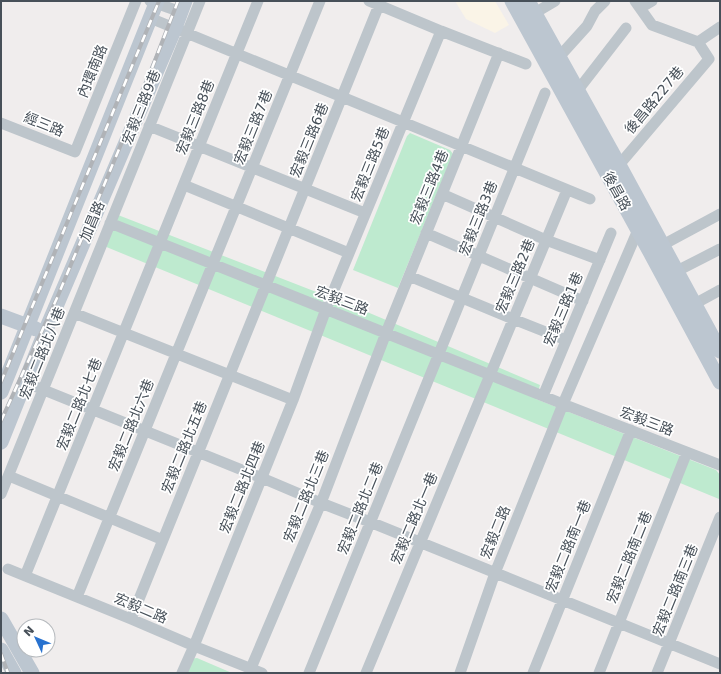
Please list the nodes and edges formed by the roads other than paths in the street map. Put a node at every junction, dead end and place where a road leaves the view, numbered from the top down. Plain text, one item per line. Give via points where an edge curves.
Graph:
1 (136, 1) edge
2 (200, 1) edge
3 (258, 1) edge
4 (320, 1) edge
5 (512, 1) edge
6 (555, 1) edge
7 (605, 1) edge
8 (652, 1) edge
9 (154, 2) edge
10 (374, 3) edge
11 (638, 4) edge
12 (183, 6) edge
13 (528, 11) edge
14 (150, 18) junction
15 (720, 27) edge
16 (626, 28) dead end
17 (181, 30) junction
18 (441, 30) junction
19 (698, 42) junction
20 (499, 53) junction
21 (237, 54) junction
22 (553, 61) junction
23 (526, 64) dead end
24 (290, 75) junction
25 (546, 94) dead end
26 (571, 94) junction
27 (342, 97) junction
28 (403, 122) junction
29 (1, 123) edge
30 (150, 126) junction
31 (199, 146) junction
32 (462, 146) junction
33 (75, 152) joint
34 (252, 168) junction
35 (515, 168) junction
36 (613, 169) junction
37 (184, 185) junction
38 (305, 189) junction
39 (567, 190) junction
40 (442, 194) junction
41 (590, 199) dead end
42 (236, 207) junction
43 (366, 213) junction
44 (720, 214) edge
45 (495, 217) junction
46 (110, 223) junction
47 (645, 227) junction
48 (289, 228) junction
49 (426, 233) junction
50 (611, 233) dead end
51 (546, 240) junction
52 (160, 243) junction
53 (656, 248) junction
54 (720, 249) edge
55 (349, 253) junction
56 (479, 257) junction
57 (600, 260) junction
58 (213, 264) junction
59 (670, 274) junction
60 (409, 276) junction
61 (530, 278) junction
62 (266, 285) junction
63 (720, 290) edge
64 (462, 298) junction
65 (583, 301) junction
66 (689, 308) junction
67 (326, 310) junction
68 (74, 313) junction
69 (1, 316) edge
70 (513, 319) junction
71 (28, 325) junction
72 (45, 332) junction
73 (124, 333) junction
74 (386, 333) junction
75 (566, 340) junction
76 (720, 351) edge
77 (176, 354) junction
78 (439, 355) junction
79 (717, 370) edge
80 (230, 375) junction
81 (490, 375) junction
82 (24, 382) junction
83 (43, 390) junction
84 (1, 392) edge
85 (542, 396) junction
86 (293, 400) junction
87 (563, 404) junction
88 (93, 410) junction
89 (631, 430) junction
90 (145, 431) junction
91 (1, 442) edge
92 (686, 452) junction
93 (198, 453) junction
94 (720, 465) edge
95 (9, 476) junction
96 (262, 478) junction
97 (1, 494) edge
98 (58, 497) junction
99 (321, 503) junction
100 (109, 518) junction
101 (720, 518) edge
102 (370, 522) junction
103 (163, 540) junction
104 (420, 542) junction
105 (8, 569) dead end
106 (495, 573) junction
107 (26, 576) junction
108 (77, 597) junction
109 (562, 600) junction
110 (1, 619) edge
111 (131, 619) junction
112 (619, 623) junction
113 (669, 643) junction
114 (194, 646) junction
115 (1, 650) edge
116 (720, 664) edge
117 (251, 668) junction
118 (14, 673) edge
119 (32, 673) edge
120 (182, 673) edge
121 (262, 673) edge
122 (309, 673) edge
123 (366, 673) edge
124 (460, 673) edge
125 (533, 673) edge
126 (600, 673) edge
127 (657, 673) edge

1 - 33 street, 內環南路
2 - 17 street, 宏毅三路9巷
3 - 21 street, 宏毅三路8巷
4 - 24 street, 宏毅三路7巷
5 - 13 street, 後昌路
6 - 13 street
7 - 22 street via 595,11 587,26
8 - 11 street
9 - 12 street
9 - 14 street, 加昌路
10 - 18 street
10 - 27 street, 宏毅三路6巷
11 - 19 street via 652,25
12 - 17 street, 加昌路
13 - 22 street, 後昌路
14 - 17 street
14 - 71 street, 加昌路
15 - 19 street
16 - 26 street
17 - 21 street
17 - 30 street, 宏毅三路9巷
17 - 72 street, 加昌路
18 - 20 street
18 - 28 street, 宏毅三路5巷
19 - 36 street, 後昌路227巷 via 709,59
20 - 23 street
20 - 32 street, 宏毅三路4巷
21 - 24 street
21 - 31 street, 宏毅三路8巷
22 - 26 street, 後昌路
24 - 27 street
24 - 34 street, 宏毅三路7巷
25 - 35 street, 宏毅三路3巷
26 - 36 street, 後昌路
27 - 28 street
27 - 38 street, 宏毅三路6巷
28 - 32 street
28 - 43 street, 宏毅三路5巷
29 - 33 street, 經三路
30 - 31 street
30 - 46 street, 宏毅三路9巷
31 - 34 street
31 - 37 street, 宏毅三路8巷
32 - 35 street
32 - 40 street, 宏毅三路4巷
34 - 38 street
34 - 42 street, 宏毅三路7巷
35 - 39 street
35 - 45 street, 宏毅三路3巷
36 - 47 street, 後昌路
37 - 42 street
37 - 52 street, 宏毅三路8巷
38 - 43 street
38 - 48 street, 宏毅三路6巷
39 - 41 street
39 - 51 street, 宏毅三路2巷
40 - 45 street
40 - 49 street, 宏毅三路4巷
42 - 48 street
42 - 58 street, 宏毅三路7巷
43 - 55 street, 宏毅三路5巷
44 - 53 street
45 - 51 street
45 - 56 street, 宏毅三路3巷
46 - 52 street, 宏毅三路
46 - 68 street, 宏毅二路北八巷
47 - 53 street, 後昌路
47 - 87 street
48 - 55 street
48 - 62 street, 宏毅三路6巷
49 - 56 street
49 - 60 street, 宏毅三路4巷
50 - 57 street, 宏毅三路1巷
51 - 57 street
51 - 61 street, 宏毅三路2巷
52 - 58 street, 宏毅三路
52 - 73 street, 宏毅二路北七巷
53 - 59 street, 後昌路
54 - 59 street
55 - 67 street, 宏毅三路5巷
56 - 61 street
56 - 64 street, 宏毅三路3巷
57 - 65 street, 宏毅三路1巷
58 - 62 street, 宏毅三路
58 - 77 street, 宏毅二路北六巷
59 - 66 street, 後昌路
60 - 64 street
60 - 74 street, 宏毅三路4巷
61 - 65 street
61 - 70 street, 宏毅三路2巷
62 - 67 street, 宏毅三路
62 - 80 street, 宏毅二路北五巷
63 - 66 street
64 - 70 street
64 - 78 street, 宏毅三路3巷
65 - 75 street, 宏毅三路1巷
66 - 76 street, 後昌路
66 - 79 street, 後昌路
67 - 74 street, 宏毅三路
67 - 86 street, 宏毅二路北四巷
68 - 73 street
68 - 83 street, 宏毅二路北八巷
69 - 71 street
70 - 75 street
70 - 81 street, 宏毅三路2巷
71 - 72 street
71 - 84 street, 加昌路
72 - 82 street, 加昌路
73 - 77 street
73 - 88 street, 宏毅二路北七巷
74 - 78 street, 宏毅三路
74 - 99 street, 宏毅二路北三巷
75 - 85 street, 宏毅三路1巷
77 - 80 street
77 - 90 street, 宏毅二路北六巷
78 - 81 street, 宏毅三路
78 - 102 street, 宏毅二路北二巷
80 - 86 street
80 - 93 street, 宏毅二路北五巷
81 - 85 street, 宏毅三路
81 - 104 street, 宏毅二路北一巷
82 - 83 street
82 - 91 street, 加昌路
83 - 88 street
83 - 95 street, 宏毅二路北八巷
85 - 87 street, 宏毅三路
86 - 96 street, 宏毅二路北四巷
87 - 89 street, 宏毅三路
87 - 106 street, 宏毅二路
88 - 90 street
88 - 98 street, 宏毅二路北七巷
89 - 92 street, 宏毅三路
89 - 109 street, 宏毅二路南一巷
90 - 93 street
90 - 100 street, 宏毅二路北六巷
92 - 94 street, 宏毅三路
92 - 112 street, 宏毅二路南二巷
93 - 96 street
93 - 103 street, 宏毅二路北五巷
95 - 97 street, 宏毅二路北八巷
95 - 98 street
96 - 99 street
96 - 114 street, 宏毅二路北四巷
98 - 100 street
98 - 107 street, 宏毅二路北七巷
99 - 102 street
99 - 117 street, 宏毅二路北三巷
100 - 103 street
100 - 108 street, 宏毅二路北六巷
101 - 113 street, 宏毅二路南三巷
102 - 104 street
102 - 122 street, 宏毅二路北二巷
103 - 111 street, 宏毅二路北五巷
104 - 106 street
104 - 123 street, 宏毅二路北一巷
105 - 107 street, 宏毅二路
106 - 109 street
106 - 124 street, 宏毅二路
107 - 108 street, 宏毅二路
108 - 111 street, 宏毅二路
109 - 112 street
109 - 125 street, 宏毅二路南一巷
110 - 119 street
111 - 114 street, 宏毅二路
112 - 113 street
112 - 126 street, 宏毅二路南二巷
113 - 116 street
113 - 127 street, 宏毅二路南三巷
114 - 117 street, 宏毅二路
114 - 120 street, 宏毅二路北四巷
115 - 118 street
117 - 121 street, 宏毅二路

